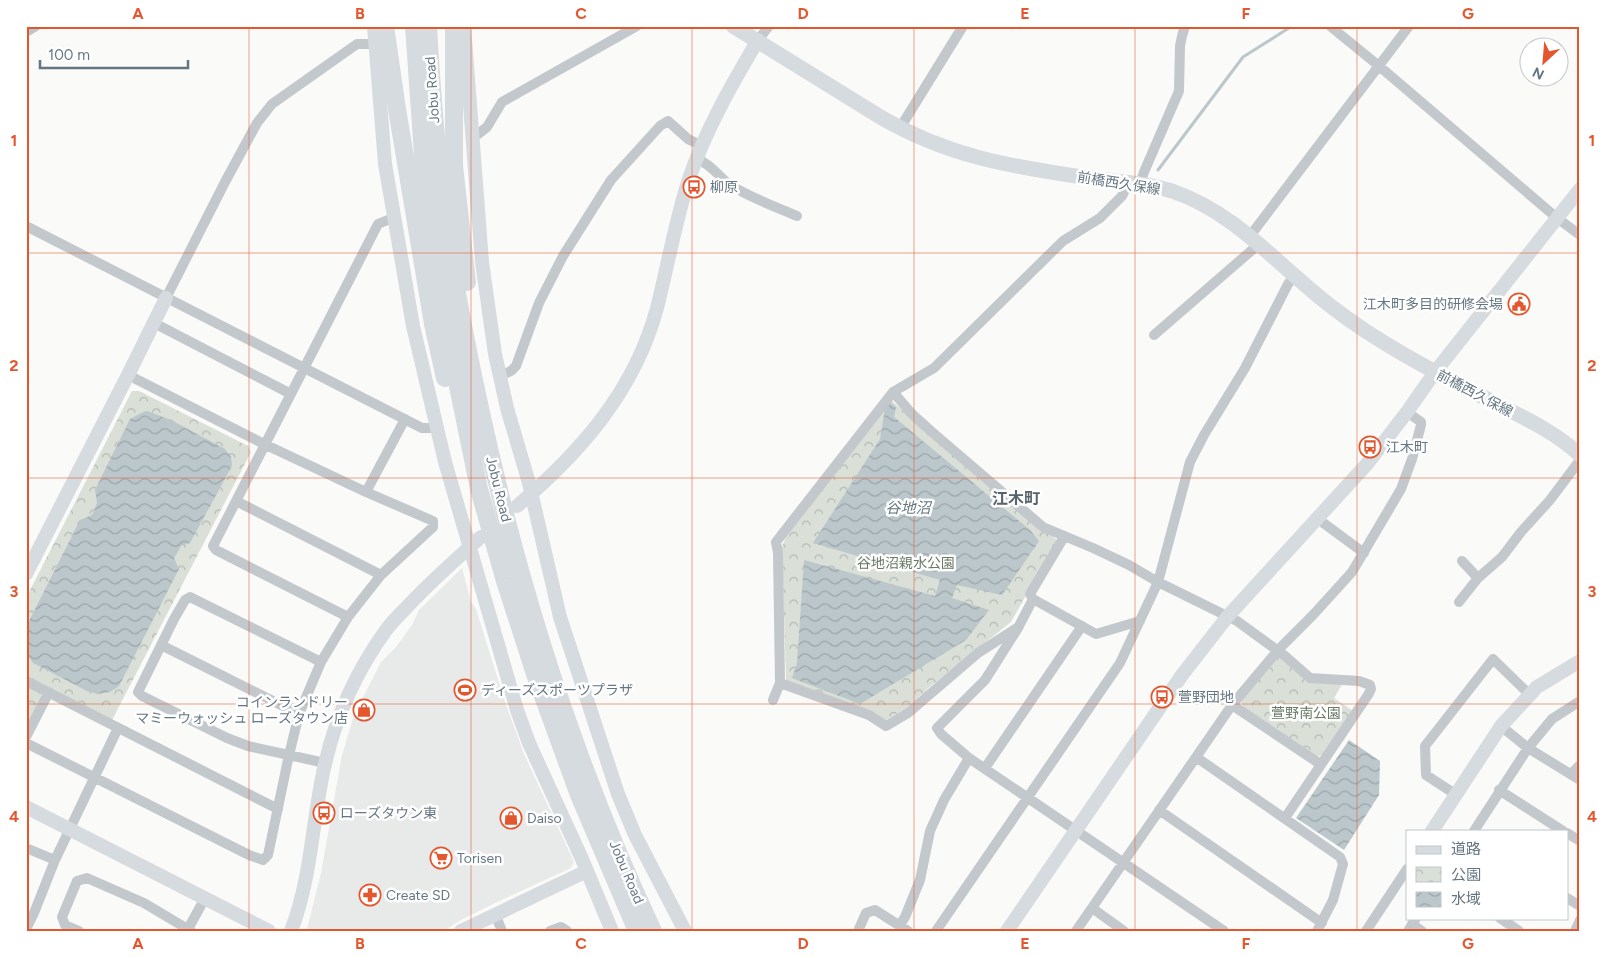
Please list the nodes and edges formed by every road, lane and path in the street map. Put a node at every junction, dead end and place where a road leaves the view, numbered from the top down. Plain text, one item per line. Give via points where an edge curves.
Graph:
1 (374, 26) edge
2 (385, 26) edge
3 (414, 26) edge
4 (428, 26) edge
5 (454, 26) edge
6 (464, 26) edge
7 (638, 26) edge
8 (733, 26) edge
9 (769, 26) edge
10 (962, 26) edge
11 (1185, 26) edge
12 (1330, 26) edge
13 (1409, 26) edge
14 (758, 40) junction
15 (375, 44) junction
16 (1379, 66) junction
17 (900, 128) junction
18 (473, 138) junction
19 (699, 152) junction
20 (1135, 183) junction
21 (1580, 189) edge
22 (797, 216) dead end
23 (395, 217) junction
24 (1557, 218) junction
25 (27, 228) edge
26 (1580, 235) edge
27 (1254, 240) junction
28 (1295, 276) junction
29 (166, 298) junction
30 (154, 323) junction
31 (1154, 334) dead end
32 (304, 368) junction
33 (1435, 372) junction
34 (128, 375) junction
35 (499, 376) junction
36 (893, 392) junction
37 (291, 394) junction
38 (1407, 412) junction
39 (405, 419) junction
40 (436, 428) junction
41 (264, 444) junction
42 (1580, 455) edge
43 (1580, 460) edge
44 (492, 465) junction
45 (479, 489) junction
46 (366, 492) junction
47 (531, 494) junction
48 (236, 501) junction
49 (517, 506) dead end
50 (1318, 519) junction
51 (481, 537) dead end
52 (1064, 537) junction
53 (470, 547) junction
54 (1364, 553) junction
55 (1462, 561) dead end
56 (26, 574) edge
57 (381, 575) junction
58 (1478, 578) junction
59 (1158, 582) junction
60 (1033, 599) junction
61 (1459, 602) dead end
62 (1228, 616) junction
63 (348, 617) junction
64 (1140, 621) junction
65 (1082, 626) junction
66 (1018, 628) junction
67 (161, 645) junction
68 (1278, 650) junction
69 (1580, 661) edge
70 (321, 662) junction
71 (26, 681) edge
72 (780, 683) junction
73 (48, 692) junction
74 (1530, 695) junction
75 (773, 700) dead end
76 (1580, 701) edge
77 (1232, 705) junction
78 (299, 714) junction
79 (1501, 726) junction
80 (118, 728) junction
81 (26, 737) edge
82 (26, 743) edge
83 (1528, 748) junction
84 (289, 754) junction
85 (1196, 757) junction
86 (969, 758) junction
87 (325, 763) junction
88 (1320, 764) junction
89 (1580, 765) edge
90 (985, 768) junction
91 (94, 776) junction
92 (1576, 777) edge
93 (1500, 790) junction
94 (1455, 794) junction
95 (1028, 796) junction
96 (26, 807) edge
97 (278, 809) junction
98 (1160, 810) junction
99 (1285, 818) junction
100 (70, 829) junction
101 (1077, 830) junction
102 (1433, 830) edge
103 (1475, 830) edge
104 (1561, 830) edge
105 (1568, 834) edge
106 (1580, 841) edge
107 (26, 848) edge
108 (54, 860) junction
109 (1123, 862) junction
110 (587, 871) junction
111 (1406, 871) edge
112 (205, 898) junction
113 (1568, 899) edge
114 (1580, 906) edge
115 (1092, 908) junction
116 (30, 911) edge
117 (495, 914) junction
118 (1503, 920) edge
119 (1580, 920) edge
120 (1412, 924) edge
121 (1320, 927) edge
122 (904, 928) edge
123 (26, 929) edge
124 (190, 930) edge
125 (78, 931) edge
126 (269, 931) edge
127 (291, 931) edge
128 (461, 931) edge
129 (502, 931) edge
130 (550, 931) edge
131 (568, 931) edge
132 (612, 931) edge
133 (638, 931) edge
134 (653, 931) edge
135 (685, 931) edge
136 (858, 931) edge
137 (936, 931) edge
138 (1008, 931) edge
139 (1076, 931) edge
140 (1124, 931) edge
141 (1224, 931) edge
142 (1366, 931) edge
143 (1422, 931) edge
144 (1519, 931) edge
145 (1575, 931) edge

1 - 15 street
2 - 45 highway via 433,324 456,422
3 - 45 highway, Jobu Road via 425,183 452,357
4 - 44 highway, Jobu Road via 441,188 461,318
5 - 44 highway via 454,166
6 - 18 street
7 - 18 street via 502,102 487,127
8 - 14 main road, 前橋西久保線
9 - 14 street
10 - 17 street
11 - 20 street via 1180,46 1179,91 1144,172
12 - 16 street
13 - 16 street
14 - 17 main road, 前橋西久保線
14 - 19 street
15 - 23 street via 385,164
15 - 29 street via 357,44 272,104 256,123
16 - 24 street
16 - 27 street
17 - 20 main road, 前橋西久保線 via 942,147 1017,168
18 - 35 street via 482,262
19 - 22 street via 720,177 739,190
19 - 35 street via 668,121 611,180 563,256 539,303 516,366
19 - 47 street via 676,218 656,309 634,366 607,413 588,437
20 - 27 main road, 前橋西久保線 via 1194,200 1217,212
20 - 36 street via 1100,218 1063,240 934,368
21 - 24 street
23 - 32 street via 378,224
23 - 40 street via 413,326
24 - 26 street
24 - 33 street
25 - 29 street
27 - 28 main road, 前橋西久保線
27 - 31 street
28 - 33 main road, 前橋西久保線 via 1332,308
28 - 59 street via 1190,462
29 - 30 street
29 - 32 street
30 - 34 street
30 - 37 street
32 - 37 street
32 - 39 street
33 - 38 street
33 - 42 main road, 前橋西久保線 via 1550,432
34 - 41 street
34 - 56 street
35 - 47 street
36 - 52 street via 912,414 1035,521
36 - 72 street via 776,542
37 - 41 street
38 - 50 street
38 - 54 street via 1421,422 1412,460 1401,489
39 - 40 street via 422,428
39 - 46 street
40 - 53 street
41 - 46 street
41 - 48 street
43 - 58 street via 1502,557
44 - 134 highway, Jobu Road via 550,673 592,789
45 - 133 highway, Jobu Road via 536,677 580,795
46 - 57 street via 434,524
47 - 49 street
47 - 135 street via 560,617 618,794 635,835
48 - 57 street
48 - 63 street via 215,540 213,546 216,550
50 - 54 street
50 - 62 street
51 - 53 street
52 - 59 street via 1129,565
52 - 60 street via 1030,594
53 - 87 street via 431,581 387,628 348,697
53 - 110 street via 517,710
54 - 68 street via 1338,589
55 - 58 street
57 - 63 street
58 - 61 street
59 - 62 street
59 - 64 street
60 - 65 street
60 - 66 street
62 - 68 street
62 - 101 street via 1182,675
63 - 70 street
64 - 65 street via 1096,634
64 - 95 street via 1120,663
65 - 90 street
66 - 72 street via 978,652 908,713 886,726 869,715
66 - 86 street via 985,680 937,728
67 - 70 street via 184,600 190,597
67 - 78 street
67 - 84 street via 140,686 138,692 142,696 227,738
68 - 77 street
68 - 88 street via 1310,678 1359,681 1370,685 1368,695
69 - 74 street via 1537,687
70 - 78 street
71 - 73 street
72 - 75 street
73 - 80 street
73 - 81 street
74 - 79 street
74 - 94 street via 1492,659 1425,746 1426,775
76 - 83 street via 1552,719
77 - 85 street
77 - 88 street
78 - 84 street
79 - 83 street
79 - 94 street
80 - 91 street
80 - 97 street
82 - 91 street
83 - 92 street
83 - 93 street
84 - 87 street
84 - 97 street
85 - 98 street
85 - 99 street
86 - 90 street
86 - 122 street via 930,831 920,880 905,917
87 - 127 street via 308,870
88 - 99 street
89 - 92 street
90 - 95 street
91 - 97 street via 263,860 268,855
91 - 100 street
93 - 103 street
93 - 104 street
94 - 102 street
95 - 101 street
95 - 137 street
96 - 100 street
98 - 109 street
98 - 121 street
99 - 121 street via 1340,857 1343,864 1333,900
100 - 108 street
100 - 112 street
101 - 109 street
101 - 138 street
105 - 106 street
107 - 108 street
108 - 116 street
109 - 115 street
109 - 141 street
110 - 117 street
110 - 132 street
111 - 142 street
112 - 124 street
112 - 126 street
113 - 114 street
115 - 139 street
115 - 140 street
116 - 123 street
117 - 128 street
117 - 129 street
118 - 144 street
119 - 145 street
120 - 143 street
122 - 136 street via 880,912 870,910
124 - 125 street via 144,903 88,878 77,881 62,917 66,925
130 - 131 street via 561,927

